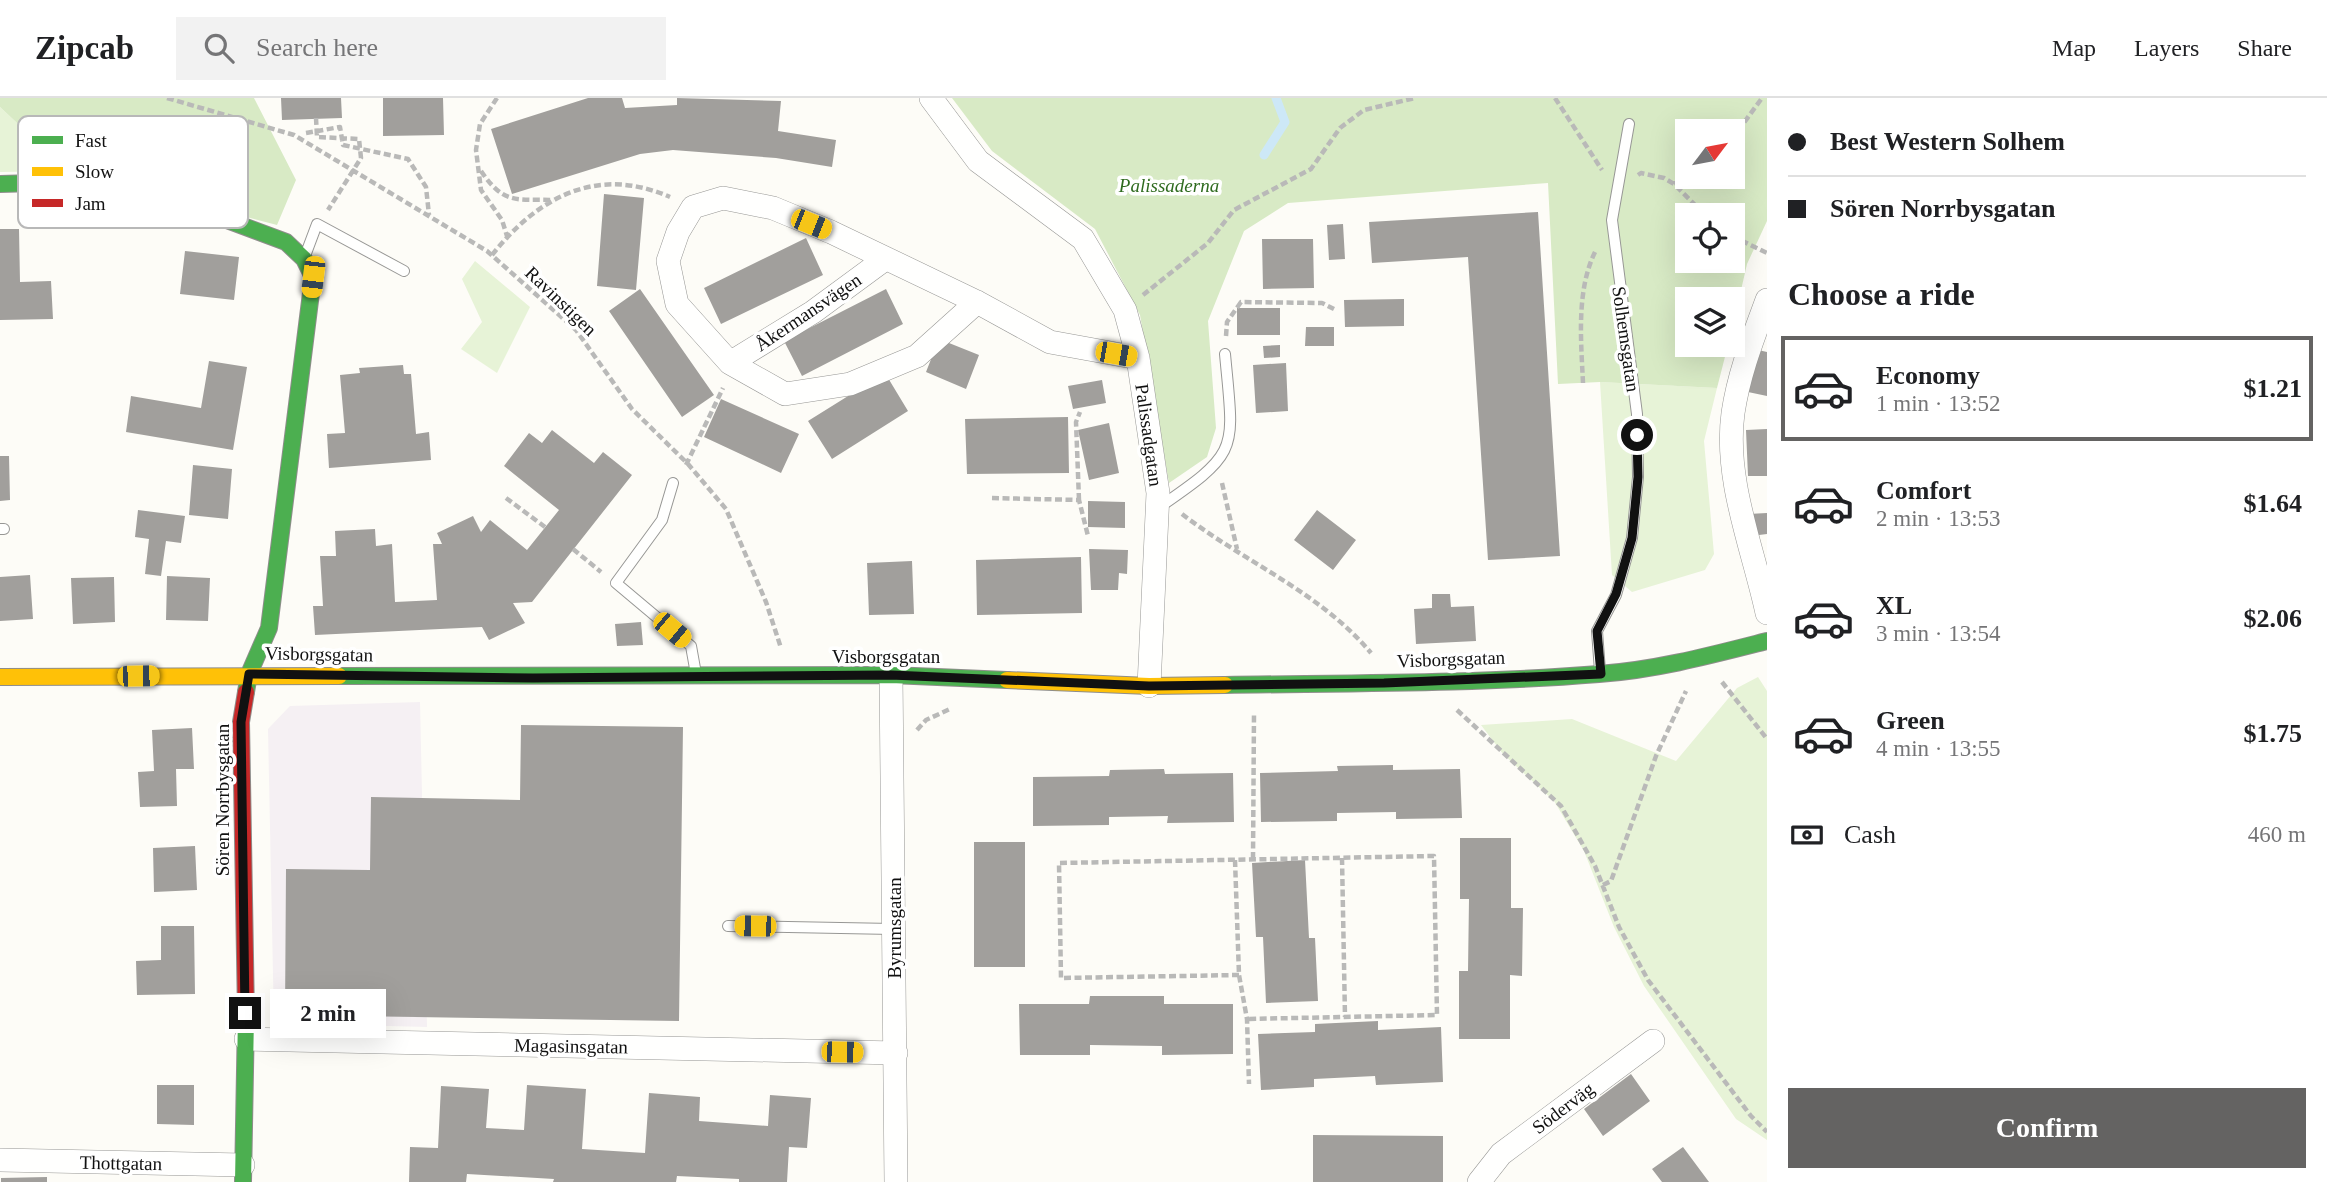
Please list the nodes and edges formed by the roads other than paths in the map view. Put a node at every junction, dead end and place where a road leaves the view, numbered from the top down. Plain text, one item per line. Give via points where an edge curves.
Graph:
1 (931, 98) edge
2 (1629, 124) dead end
3 (18, 183) edge
4 (0, 184) edge
5 (248, 228) edge
6 (304, 259) junction
7 (886, 259) junction
8 (404, 271) dead end
9 (1767, 300) edge
10 (977, 303) junction
11 (1225, 354) road end
12 (1138, 358) junction
13 (730, 363) junction
14 (673, 483) dead end
15 (1165, 503) junction
16 (1767, 612) edge
17 (1767, 641) edge
18 (249, 674) junction
19 (1601, 674) junction
20 (891, 675) junction
21 (0, 677) edge
22 (696, 677) junction
23 (1149, 686) junction
24 (728, 926) dead end
25 (893, 929) junction
26 (246, 1039) junction
27 (1653, 1041) dead end
28 (896, 1053) junction
29 (0, 1160) edge
30 (243, 1174) edge
31 (896, 1182) edge
32 (1479, 1182) edge

1 - 12 street, Palissadgatan via 978,161 1083,239 1125,310
2 - 19 lane, Solhemsgatan via 1612,220 1637,414 1638,477 1632,538 1616,594 1597,631
3 - 4 street
5 - 6 street via 286,242
6 - 8 lane via 317,224
6 - 18 street, Sören Norrbysgatan via 313,277 269,628
7 - 10 street, Åkermansvägen
7 - 13 street, Åkermansvägen via 813,312
7 - 13 street, Åkermansvägen via 773,208 723,198 693,207 668,261 677,304
9 - 16 street via 1742,369 1733,428 1735,476 1751,561
10 - 12 street, Åkermansvägen via 1049,342
10 - 13 street, Åkermansvägen via 917,356 850,384 785,394
11 - 15 lane via 1232,430 1225,455
12 - 15 street, Palissadgatan
14 - 22 lane via 662,520 615,583 691,646
15 - 23 street, Palissadgatan
17 - 19 street, Visborgsgatan via 1702,658
18 - 21 street, Visborgsgatan
18 - 22 street, Visborgsgatan
18 - 26 street, Sören Norrbysgatan via 241,722
19 - 23 street, Visborgsgatan
20 - 22 street, Visborgsgatan
20 - 23 street, Visborgsgatan
20 - 25 street, Byrumsgatan
24 - 25 lane
25 - 28 street, Byrumsgatan
26 - 28 street, Magasinsgatan
26 - 30 street, Sören Norrbysgatan
27 - 32 street, Söderväg via 1501,1154
28 - 31 street, Byrumsgatan
29 - 30 street, Thottgatan

